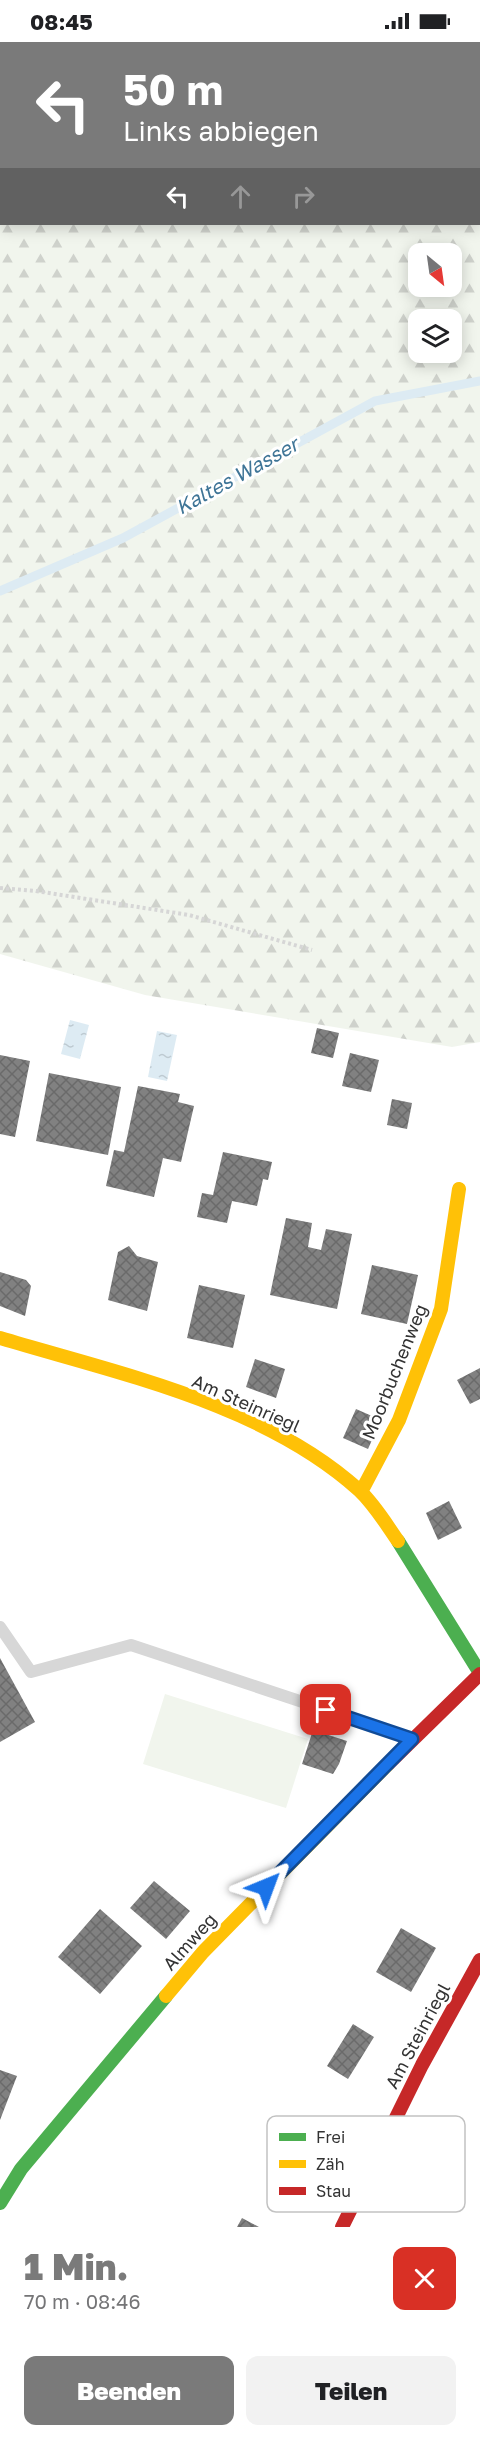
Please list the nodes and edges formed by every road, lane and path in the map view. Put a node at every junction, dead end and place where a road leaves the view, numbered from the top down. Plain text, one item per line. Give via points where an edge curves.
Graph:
1 (0, 888) edge
2 (312, 950) dead end
3 (459, 1189) dead end
4 (0, 1338) edge
5 (361, 1492) junction
6 (0, 1627) edge
7 (480, 1674) edge
8 (412, 1739) junction
9 (480, 1960) edge
10 (397, 2116) edge
11 (0, 2204) edge
12 (349, 2212) edge
13 (342, 2227) edge

1 - 2 path via 189,915
3 - 5 street, Moorbuchenweg via 441,1309 399,1420
4 - 5 street, Am Steinriegl via 215,1407 282,1436 334,1468
5 - 7 street, Am Steinriegl via 429,1585
6 - 8 lane via 31,1672 131,1645
7 - 8 street, Almweg
8 - 11 street, Almweg via 203,1952 21,2169
9 - 10 street, Am Steinriegl
12 - 13 street, Am Steinriegl

